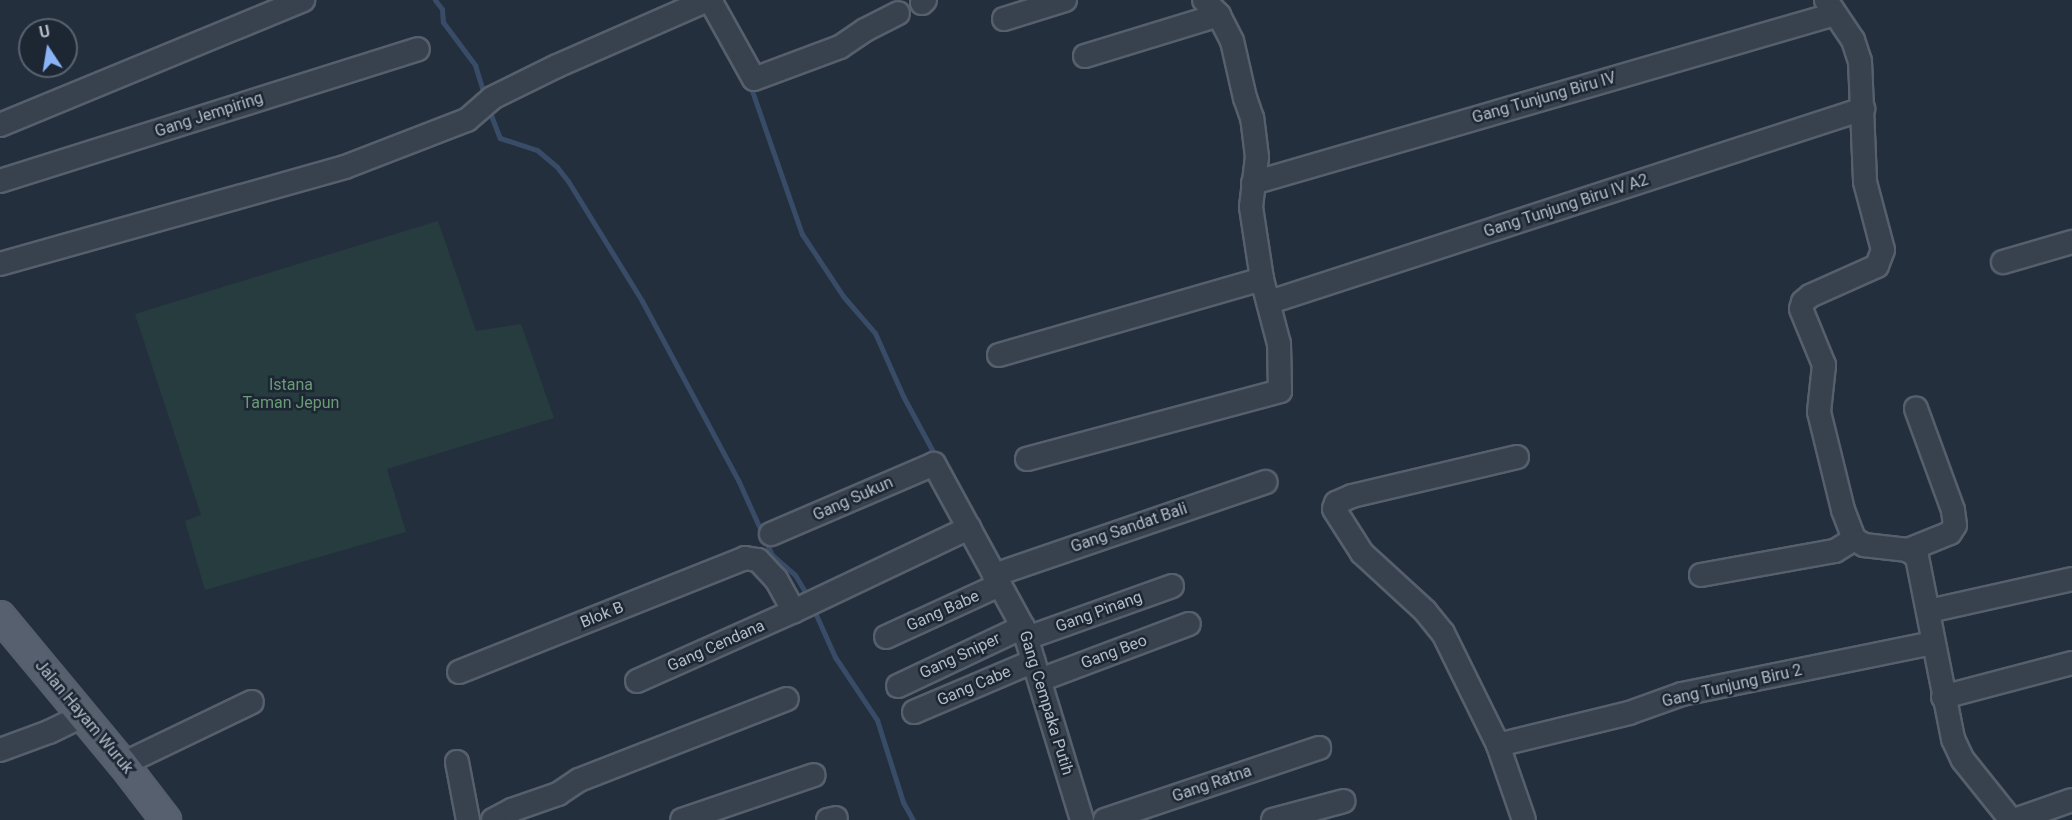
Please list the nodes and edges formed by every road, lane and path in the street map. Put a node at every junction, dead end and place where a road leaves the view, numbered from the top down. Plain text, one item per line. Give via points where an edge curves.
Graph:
1 (303, 0) edge
2 (708, 0) edge
3 (1065, 0) edge
4 (1211, 7) edge
5 (1830, 7) edge
6 (898, 14) dead end
7 (1004, 19) dead end
8 (418, 49) dead end
9 (1085, 56) dead end
10 (1863, 110) junction
11 (0, 125) edge
12 (0, 181) edge
13 (1253, 183) junction
14 (2072, 242) edge
15 (2003, 262) dead end
16 (0, 264) edge
17 (1262, 279) junction
18 (1270, 302) junction
19 (999, 355) dead end
20 (1916, 409) dead end
21 (1517, 457) dead end
22 (1027, 459) dead end
23 (933, 464) joint
24 (1265, 482) dead end
25 (969, 528) junction
26 (771, 534) dead end
27 (1854, 539) junction
28 (1908, 550) junction
29 (1701, 575) dead end
30 (2072, 579) edge
31 (997, 580) junction
32 (1172, 586) dead end
33 (805, 606) junction
34 (1929, 611) junction
35 (0, 616) edge
36 (1189, 624) dead end
37 (1025, 633) junction
38 (886, 637) dead end
39 (1933, 643) junction
40 (2072, 663) edge
41 (1037, 670) junction
42 (459, 672) dead end
43 (637, 681) dead end
44 (898, 686) dead end
45 (1943, 697) junction
46 (787, 699) dead end
47 (252, 702) dead end
48 (914, 712) dead end
49 (82, 716) junction
50 (1498, 745) junction
51 (1319, 748) dead end
52 (0, 750) edge
53 (457, 762) dead end
54 (123, 764) junction
55 (814, 775) dead end
56 (2072, 800) edge
57 (1344, 801) dead end
58 (166, 820) edge
59 (468, 820) edge
60 (493, 820) edge
61 (682, 820) edge
62 (1082, 820) edge
63 (1105, 820) edge
64 (1273, 820) edge
65 (1524, 820) edge
66 (2013, 820) edge

1 - 11 street
2 - 6 street via 754,79 840,47
2 - 16 street via 557,66 488,102 467,120 345,166
3 - 7 street
4 - 9 street
4 - 13 street via 1232,41 1252,118 1257,157
5 - 10 street, Gang Tunjung Biru IV via 1853,40 1860,61
5 - 13 street, Gang Tunjung Biru IV
8 - 12 street, Gang Jempiring
10 - 18 street, Gang Tunjung Biru IV A2
10 - 27 street, Gang Tunjung Biru IV via 1865,182 1883,255 1873,269 1810,296 1802,309 1824,364 1820,412 1842,510
13 - 17 street via 1251,207
14 - 15 street
17 - 18 street
17 - 19 street
18 - 22 street via 1279,344 1280,391
20 - 28 street via 1955,525 1950,533
21 - 50 street via 1352,496 1336,503 1334,509 1362,553 1425,611 1443,633
23 - 25 street, Gang Cempaka Putih
23 - 26 street, Gang Sukun
24 - 31 street, Gang Sandat Bali
25 - 31 street, Gang Cempaka Putih
25 - 33 street, Gang Cendana
27 - 28 street
27 - 29 street via 1835,551
28 - 34 street via 1917,557
30 - 34 street
31 - 37 street, Gang Cempaka Putih
31 - 38 street, Gang Babe
32 - 37 street, Gang Pinang
33 - 42 street, Blok B via 758,560 745,558
33 - 43 street, Gang Cendana
34 - 39 street
35 - 49 main road, Jalan Hayam Wuruk
36 - 41 street, Gang Beo
37 - 41 street, Gang Cempaka Putih
37 - 44 street, Gang Sniper
39 - 45 street
39 - 50 street, Gang Tunjung Biru 2 via 1682,694 1629,713
40 - 45 street
41 - 48 street, Gang Cabe
41 - 62 street, Gang Cempaka Putih
45 - 66 street via 1953,739 1963,760
46 - 60 street via 579,780 558,794
47 - 54 street
49 - 52 street
49 - 54 main road, Jalan Hayam Wuruk
50 - 65 street
51 - 63 street, Gang Ratna
53 - 59 street
54 - 58 main road, Jalan Hayam Wuruk
55 - 61 street
56 - 66 street
57 - 64 street

